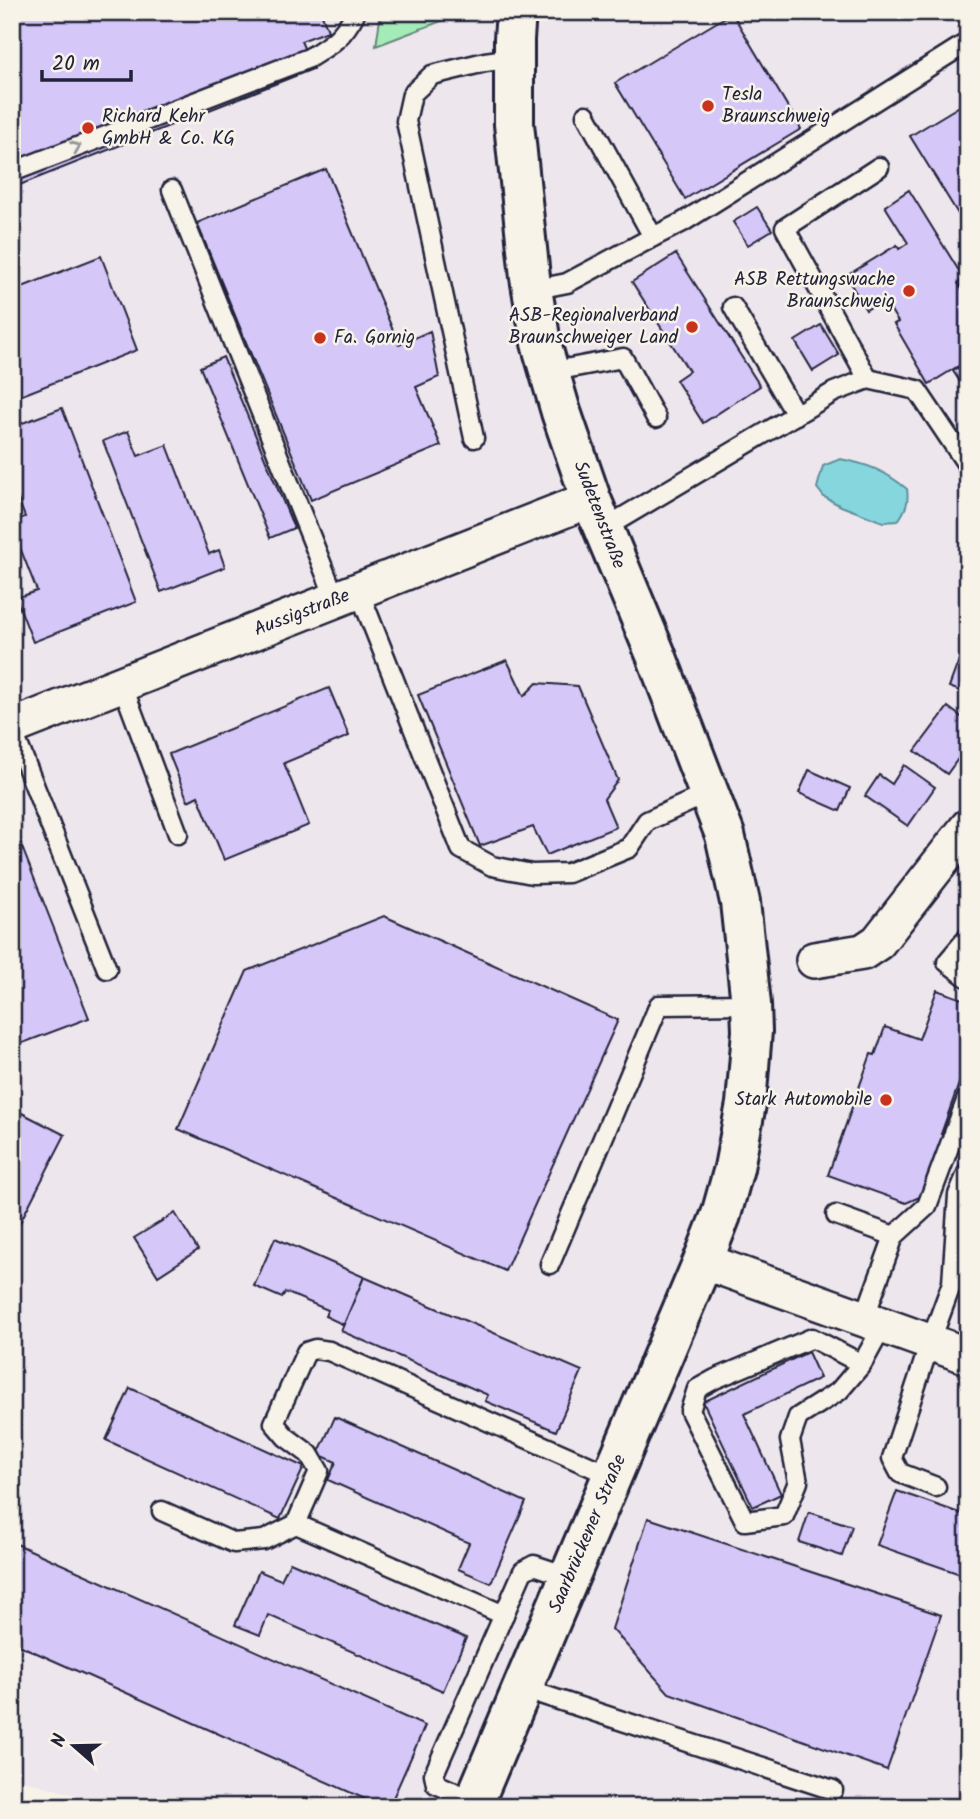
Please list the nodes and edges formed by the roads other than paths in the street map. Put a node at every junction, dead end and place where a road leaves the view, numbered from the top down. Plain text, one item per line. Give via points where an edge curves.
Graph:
1 (356, 12) edge
2 (516, 12) edge
3 (968, 42) edge
4 (514, 58) junction
5 (586, 115) dead end
6 (878, 167) dead end
7 (12, 172) edge
8 (172, 190) dead end
9 (653, 237) junction
10 (532, 290) junction
11 (733, 307) dead end
12 (550, 372) junction
13 (868, 379) junction
14 (796, 415) junction
15 (656, 418) dead end
16 (474, 438) dead end
17 (968, 466) edge
18 (597, 514) junction
19 (348, 595) junction
20 (122, 684) junction
21 (12, 728) edge
22 (709, 793) junction
23 (968, 827) edge
24 (178, 834) dead end
25 (968, 937) edge
26 (814, 960) dead end
27 (107, 969) dead end
28 (968, 978) edge
29 (751, 1004) junction
30 (968, 1096) edge
31 (968, 1171) edge
32 (836, 1215) dead end
33 (894, 1236) junction
34 (703, 1261) junction
35 (550, 1264) dead end
36 (874, 1322) junction
37 (930, 1343) junction
38 (968, 1356) edge
39 (862, 1364) junction
40 (612, 1476) junction
41 (936, 1487) dead end
42 (162, 1511) dead end
43 (296, 1524) junction
44 (570, 1577) junction
45 (504, 1615) junction
46 (522, 1688) junction
47 (833, 1790) dead end
48 (473, 1804) edge

7 -> 1 lane via 309,58 334,43
2 - 4 street, Sudetenstraße
3 - 9 lane
4 - 10 street, Sudetenstraße via 514,124
4 - 16 lane via 432,75 412,94 406,121
5 - 9 lane
6 - 13 lane via 785,228
8 - 19 lane
9 - 10 lane via 567,283
10 - 12 street, Sudetenstraße
11 - 14 lane
12 - 15 lane via 623,358
12 - 18 street, Sudetenstraße
13 - 14 lane
13 - 17 lane via 917,390
14 - 18 lane
18 - 19 street, Aussigstraße
18 - 22 street, Sudetenstraße
19 - 20 street, Aussigstraße
19 - 22 lane via 461,849 492,866 532,874 568,873 629,848 648,821
20 - 21 street, Aussigstraße
20 - 24 lane
21 - 27 lane
22 - 29 street, Sudetenstraße via 725,835 740,902
23 - 26 street via 878,942 863,952
25 - 28 lane via 947,962
29 - 34 street, Saarbrückener Straße via 746,1104 734,1168
29 - 35 lane via 659,1005
30 - 33 lane via 927,1206
31 - 37 lane via 958,1195 952,1283
32 - 33 lane
33 - 36 lane
34 - 36 street
34 - 40 street, Saarbrückener Straße
36 - 37 street
36 - 39 lane
37 - 38 street
37 - 41 lane via 892,1458 900,1473
39 - 39 lane via 812,1338 697,1389 690,1411 746,1521 784,1516 798,1482 790,1440 798,1417 839,1391
40 - 43 lane via 329,1351 315,1349 306,1352 274,1423 309,1454 319,1471
40 - 44 street, Saarbrückener Straße
42 - 43 lane via 234,1543 264,1540
43 - 45 lane
44 - 45 lane via 534,1565 523,1571
44 - 46 street, Saarbrückener Straße
45 - 48 lane via 434,1774 436,1784
46 - 47 lane
46 - 48 street, Saarbrückener Straße

